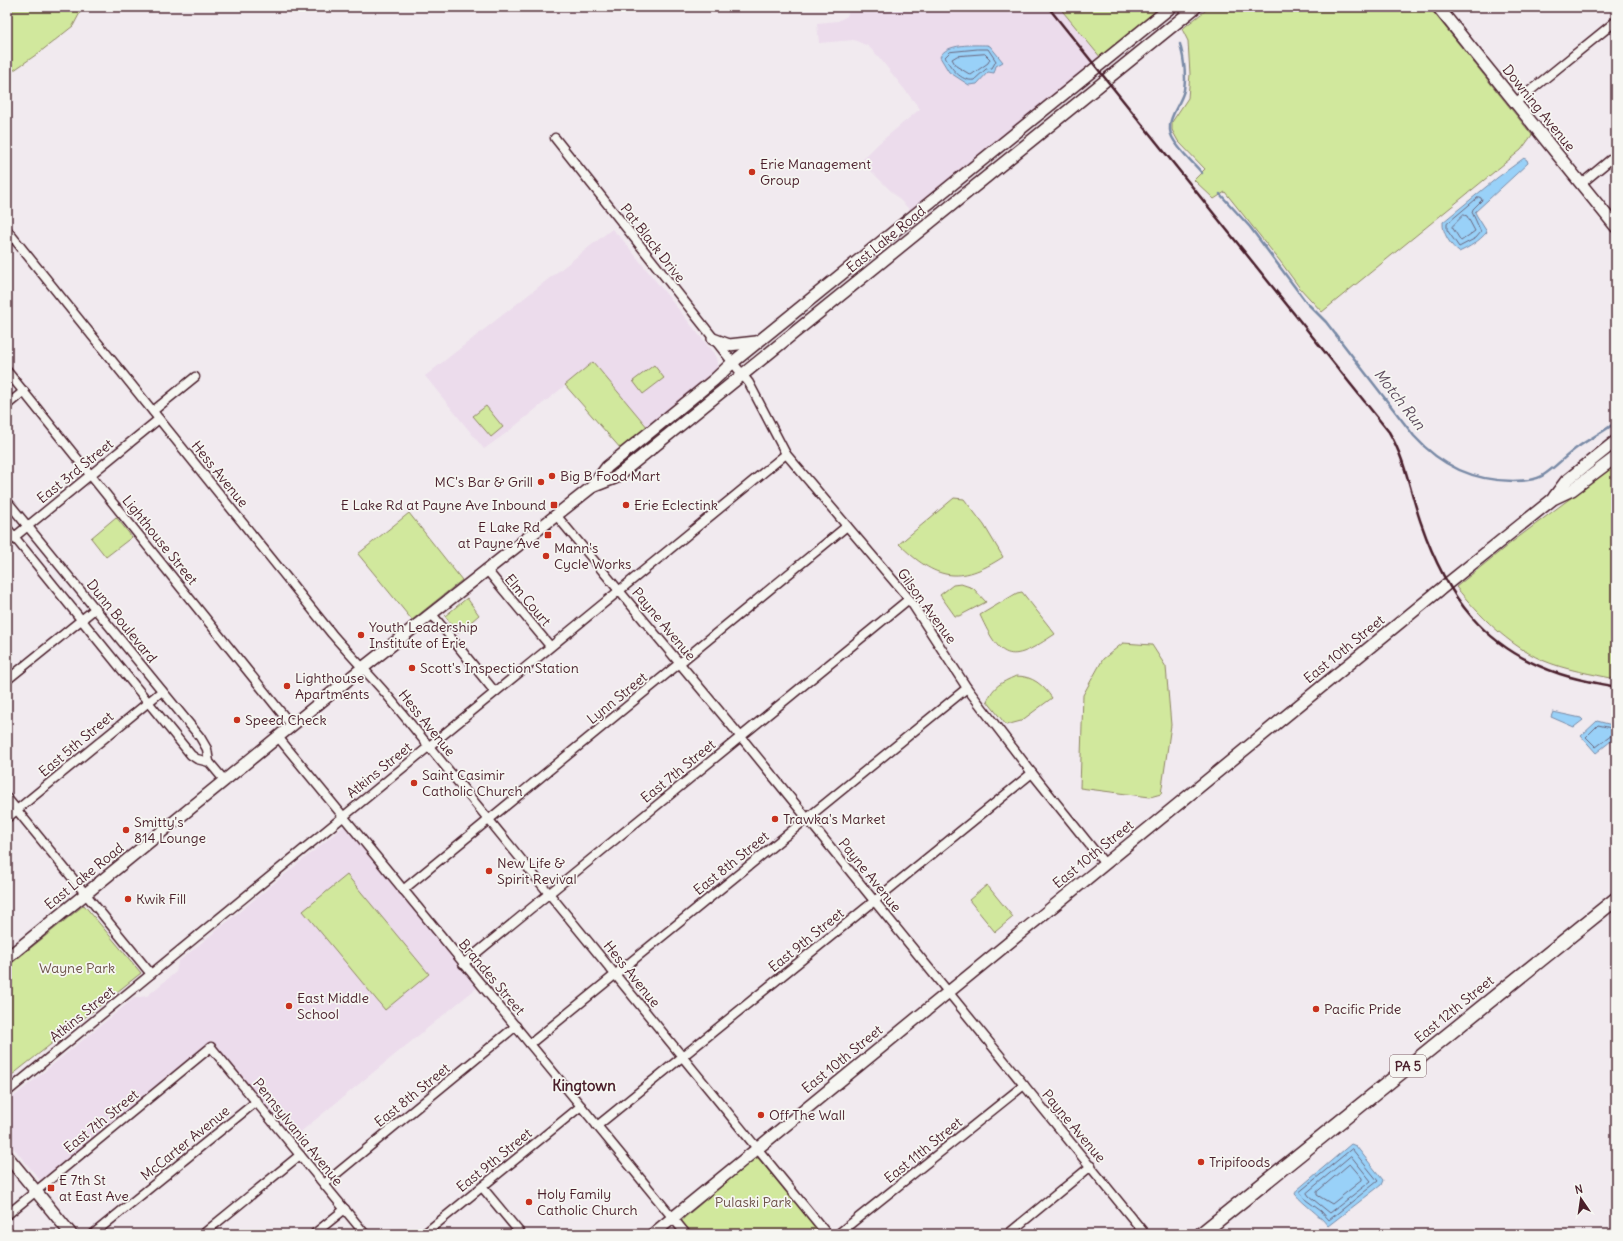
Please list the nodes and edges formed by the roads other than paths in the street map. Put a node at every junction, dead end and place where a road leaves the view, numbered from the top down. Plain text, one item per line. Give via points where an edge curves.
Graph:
1 (1171, 7) edge
2 (1196, 7) edge
3 (1438, 7) edge
4 (1616, 21) edge
5 (1515, 103) junction
6 (555, 138) dead end
7 (1616, 155) edge
8 (1581, 184) junction
9 (1616, 227) edge
10 (7, 230) edge
11 (713, 339) junction
12 (757, 342) junction
13 (732, 363) junction
14 (7, 371) edge
15 (742, 375) junction
16 (195, 377) dead end
17 (24, 391) junction
18 (7, 405) edge
19 (153, 411) junction
20 (159, 419) junction
21 (1616, 441) edge
22 (786, 454) junction
23 (1616, 457) edge
24 (91, 475) junction
25 (592, 487) junction
26 (1553, 499) junction
27 (7, 500) edge
28 (556, 515) junction
29 (28, 526) junction
30 (847, 526) junction
31 (7, 528) edge
32 (14, 537) junction
33 (7, 543) edge
34 (486, 569) junction
35 (619, 590) junction
36 (909, 599) junction
37 (96, 608) junction
38 (431, 614) junction
39 (81, 620) junction
40 (550, 646) junction
41 (680, 663) junction
42 (363, 668) junction
43 (7, 680) edge
44 (967, 688) junction
45 (162, 691) junction
46 (495, 692) junction
47 (148, 702) junction
48 (292, 726) junction
49 (741, 736) junction
50 (278, 737) junction
51 (429, 746) junction
52 (209, 762) junction
53 (1032, 773) junction
54 (225, 781) junction
55 (7, 798) edge
56 (17, 810) junction
57 (343, 816) junction
58 (7, 818) edge
59 (807, 818) junction
60 (489, 820) junction
61 (1105, 864) junction
62 (404, 890) junction
63 (85, 894) junction
64 (549, 894) junction
65 (874, 901) junction
66 (1614, 904) edge
67 (7, 958) edge
68 (464, 964) junction
69 (151, 974) junction
70 (616, 975) junction
71 (948, 992) junction
72 (516, 1026) junction
73 (530, 1044) junction
74 (211, 1047) joint
75 (682, 1057) junction
76 (1024, 1085) junction
77 (7, 1092) edge
78 (256, 1101) junction
79 (581, 1106) junction
80 (598, 1126) junction
81 (757, 1148) junction
82 (300, 1155) junction
83 (7, 1156) edge
84 (1091, 1166) junction
85 (324, 1184) junction
86 (482, 1187) junction
87 (36, 1191) junction
88 (345, 1209) junction
89 (7, 1215) edge
90 (673, 1218) junction
91 (71, 1234) edge
92 (93, 1234) edge
93 (203, 1234) edge
94 (314, 1234) edge
95 (365, 1234) edge
96 (424, 1234) edge
97 (521, 1234) edge
98 (654, 1234) edge
99 (686, 1234) edge
100 (827, 1234) edge
101 (838, 1234) edge
102 (1008, 1234) edge
103 (1146, 1234) edge
104 (1201, 1234) edge

1 - 12 main road, East Lake Road
2 - 15 main road, East Lake Road
3 - 5 main road, Downing Avenue
4 - 5 street
5 - 8 main road, Downing Avenue
6 - 11 street, Pat Black Drive
7 - 8 street
8 - 9 main road, Downing Avenue
10 - 19 street, Hess Avenue
11 - 12 main road via 729,345
11 - 13 street, Pat Black Drive
12 - 13 main road, East Lake Road
13 - 15 street, Gilson Avenue
13 - 25 main road, East Lake Road via 607,467
14 - 17 street, Lighthouse Street
15 - 22 street, Gilson Avenue via 757,396
15 - 25 main road, East Lake Road via 615,478
16 - 19 street
17 - 18 street
17 - 24 street, Lighthouse Street
19 - 20 street, Hess Avenue
20 - 24 street, East 3rd Street
20 - 42 street, Hess Avenue via 332,634
21 - 26 main road, East 10th Street via 1566,481
22 - 30 street, Gilson Avenue
22 - 35 street, Atkins Street
23 - 26 main road, East 10th Street via 1572,490
24 - 29 street, East 3rd Street
24 - 48 street, Lighthouse Street
25 - 28 main road, East Lake Road
26 - 61 main road, East 10th Street
27 - 29 street, Dunn Boulevard
28 - 34 main road, East Lake Road
28 - 35 street, Payne Avenue
29 - 32 street, East 3rd Street
29 - 37 street, Dunn Boulevard
30 - 36 street, Gilson Avenue
30 - 41 street, Lynn Street
31 - 32 street, Dunn Boulevard
32 - 33 street, East 3rd Street
32 - 39 street, Dunn Boulevard
34 - 38 main road, East Lake Road
34 - 40 street, Elm Court
35 - 40 street, Atkins Street
35 - 41 street, Payne Avenue
36 - 44 street, Gilson Avenue
36 - 49 street, East 7th Street
37 - 39 street
37 - 45 street, Dunn Boulevard
38 - 42 main road, East Lake Road
38 - 46 street
39 - 43 street
39 - 47 street, Dunn Boulevard
40 - 46 street, Atkins Street
41 - 49 street, Payne Avenue
41 - 60 street, Lynn Street
42 - 48 main road, East Lake Road
42 - 51 street, Hess Avenue
44 - 53 street, Gilson Avenue
44 - 59 street, East 8th Street
45 - 47 street, East 5th Street
45 - 52 street, Dunn Boulevard via 204,743
46 - 51 street, Atkins Street
47 - 52 street, Dunn Boulevard via 192,755
47 - 56 street, East 5th Street
48 - 50 main road, East Lake Road
49 - 59 street, Payne Avenue
49 - 64 street, East 7th Street
50 - 54 main road, East Lake Road
50 - 57 street, Brandes Street
51 - 57 street, Atkins Street
51 - 60 street, Hess Avenue
52 - 54 street, Dunn Boulevard
53 - 61 street, Gilson Avenue
53 - 65 street, East 9th Street
54 - 63 main road, East Lake Road
55 - 56 street
56 - 58 street, East 5th Street
56 - 63 street
57 - 62 street, Brandes Street
57 - 69 street, Atkins Street
59 - 65 street, Payne Avenue
59 - 70 street, East 8th Street
60 - 62 street, Lynn Street
60 - 64 street, Hess Avenue
61 - 71 main road, East 10th Street
62 - 68 street, Brandes Street
63 - 67 main road, East Lake Road
63 - 69 street
64 - 68 street, East 7th Street
64 - 70 street, Hess Avenue
65 - 71 street, Payne Avenue
65 - 75 street, East 9th Street
66 - 104 main road, East 12th Street / PA 5
68 - 72 street, Brandes Street
69 - 77 street, Atkins Street
70 - 73 street, East 8th Street
70 - 75 street, Hess Avenue
71 - 76 street, Payne Avenue
71 - 81 main road, East 10th Street
72 - 73 street, Brandes Street
72 - 85 street, East 8th Street
73 - 79 street, Brandes Street
74 - 78 street, Pennsylvania Avenue
74 - 87 street, East 7th Street
75 - 80 street, East 9th Street
75 - 81 street, Hess Avenue
76 - 84 street, Payne Avenue
76 - 101 street, East 11th Street
78 - 82 street, Pennsylvania Avenue
78 - 92 street, McCarter Avenue
79 - 80 street, Brandes Street
79 - 86 street, East 9th Street
80 - 90 street, Brandes Street
81 - 90 main road, East 10th Street
81 - 100 street, Hess Avenue
82 - 85 street, Pennsylvania Avenue
82 - 93 street
83 - 87 main road
84 - 102 street
84 - 103 street, Payne Avenue
85 - 88 street, Pennsylvania Avenue
86 - 96 street, East 9th Street
86 - 97 street
87 - 89 street, East 7th Street
87 - 91 main road
88 - 94 street
88 - 95 street, Pennsylvania Avenue
90 - 98 main road, East 10th Street
90 - 99 street, Brandes Street

